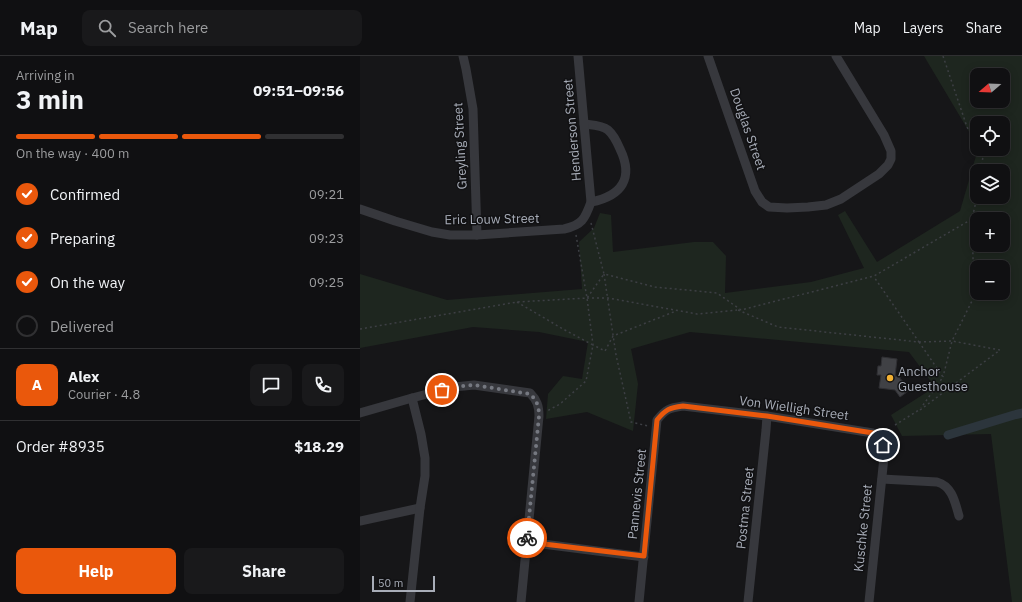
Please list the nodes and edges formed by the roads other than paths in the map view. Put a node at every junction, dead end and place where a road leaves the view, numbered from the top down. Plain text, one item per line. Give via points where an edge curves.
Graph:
1 (462, 56) edge
2 (578, 56) edge
3 (708, 56) edge
4 (836, 56) edge
5 (584, 124) junction
6 (591, 202) junction
7 (360, 209) edge
8 (477, 235) junction
9 (412, 398) junction
10 (683, 406) joint
11 (360, 414) edge
12 (767, 416) junction
13 (884, 457) joint
14 (882, 480) junction
15 (420, 508) junction
16 (959, 516) dead end
17 (360, 520) edge
18 (527, 542) junction
19 (644, 556) junction
20 (410, 602) edge
21 (521, 602) edge
22 (639, 602) edge
23 (748, 602) edge
24 (869, 602) edge

1 - 8 street, Greyling Street via 473,109
2 - 5 street, Henderson Street
3 - 4 street, Douglas Street via 755,191 769,207 787,208 826,204 841,199 879,174 891,159 891,150 884,135
5 - 6 street, Henderson Street
5 - 6 street via 601,126 608,130 615,138 626,168 626,178 618,190 610,196
6 - 8 street, Eric Louw Street via 583,220 574,227
7 - 8 street, Eric Louw Street via 432,232
9 - 11 street
9 - 15 street via 425,458
9 - 18 street via 454,387 474,385 522,392 530,394 536,400 539,416
10 - 12 street, Von Wielligh Street
10 - 19 street, Pannevis Street via 671,408 657,420
12 - 13 street, Von Wielligh Street via 877,434 883,445
12 - 23 street, Postma Street
13 - 14 street, Kuschke Street
14 - 16 street via 943,483 954,497
14 - 24 street, Kuschke Street
15 - 17 street
15 - 20 street
18 - 19 street
18 - 21 street
19 - 22 street, Pannevis Street

